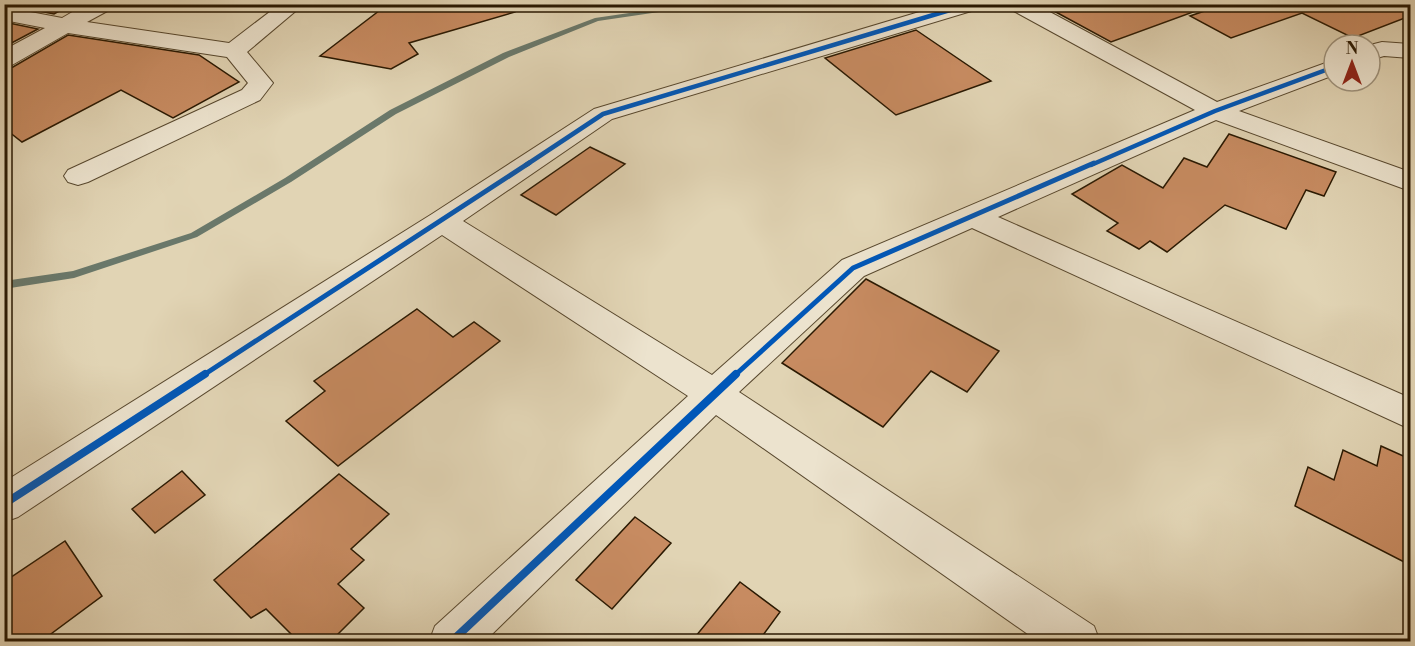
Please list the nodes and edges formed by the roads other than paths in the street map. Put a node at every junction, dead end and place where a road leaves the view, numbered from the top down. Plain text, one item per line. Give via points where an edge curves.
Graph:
1 (103, 4) edge
2 (294, 4) edge
3 (970, 4) edge
4 (1018, 4) edge
5 (4, 14) edge
6 (68, 26) junction
7 (1382, 49) edge
8 (234, 51) junction
9 (1410, 51) edge
10 (4, 60) edge
11 (1322, 71) edge
12 (1215, 111) junction
13 (78, 176) dead end
14 (1410, 182) edge
15 (973, 218) junction
16 (442, 221) junction
17 (714, 394) junction
18 (1410, 414) edge
19 (4, 504) edge
20 (451, 642) edge
21 (1078, 642) edge

1 - 6 street
2 - 8 street
3 - 16 street via 603,114
4 - 12 street
5 - 6 street
6 - 8 street
6 - 10 street
7 - 9 street
8 - 13 street via 261,83 251,95
11 - 12 street
12 - 14 street
12 - 15 street
15 - 17 street via 853,268
15 - 18 street
16 - 17 street
16 - 19 street
17 - 20 street
17 - 21 street

